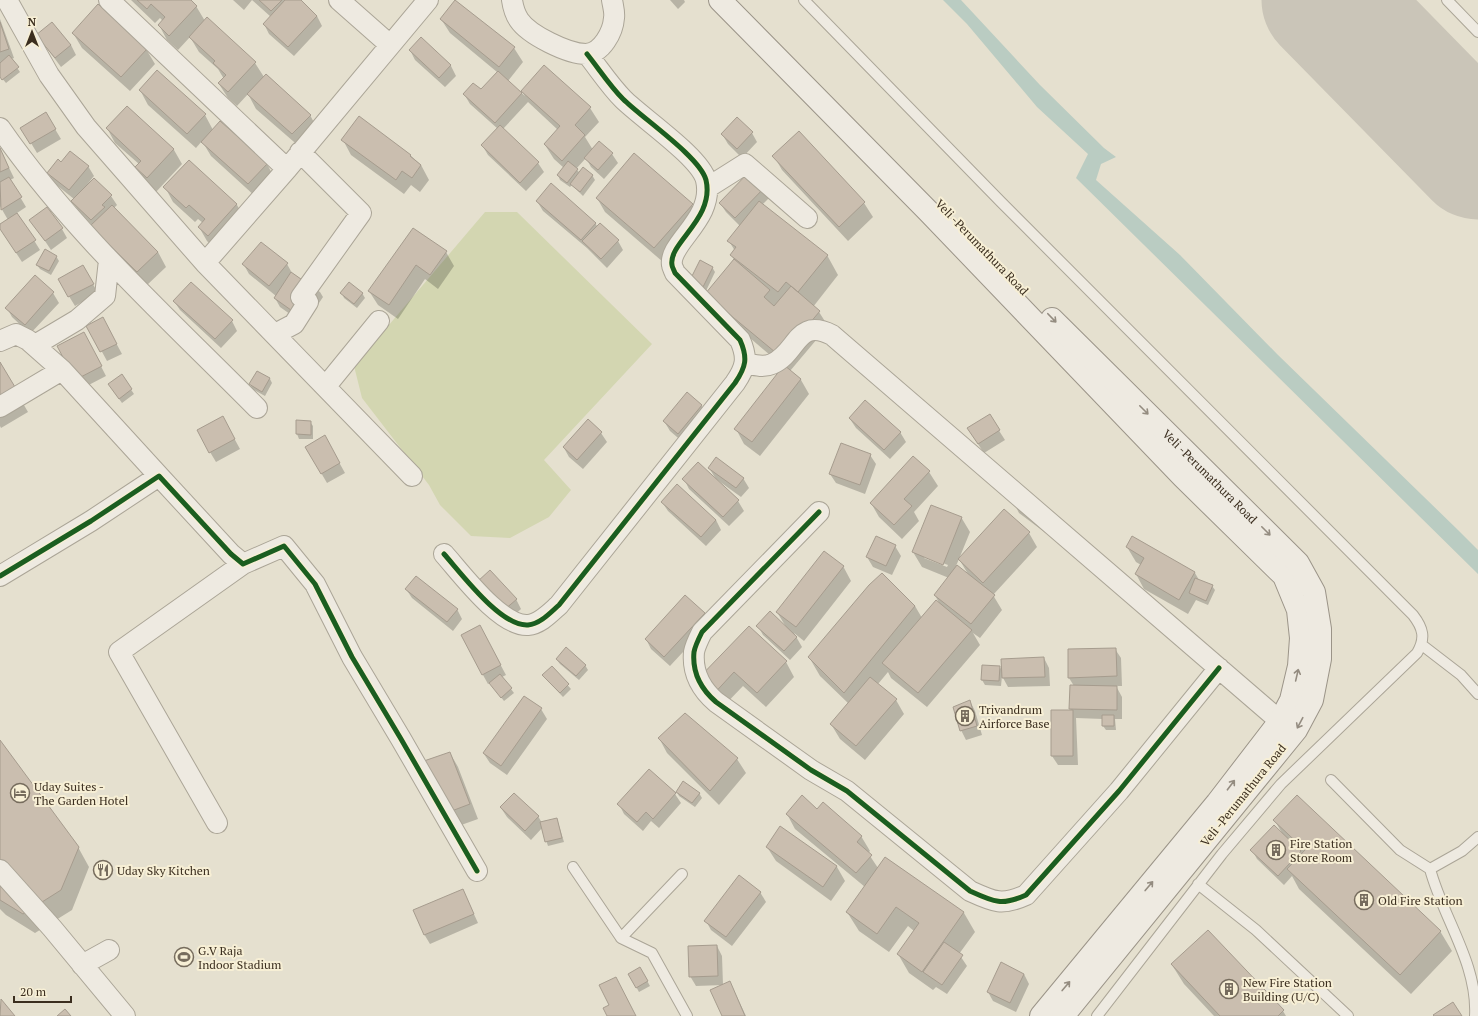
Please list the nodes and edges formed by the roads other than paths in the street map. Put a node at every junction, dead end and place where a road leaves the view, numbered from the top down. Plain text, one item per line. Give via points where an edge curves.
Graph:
1 (6, 0) edge
2 (109, 0) edge
3 (339, 0) edge
4 (428, 0) edge
5 (512, 0) edge
6 (612, 0) edge
7 (720, 0) edge
8 (741, 0) edge
9 (804, 0) edge
10 (1446, 0) edge
11 (1478, 32) edge
12 (390, 45) junction
13 (587, 54) junction
14 (0, 128) edge
15 (300, 152) junction
16 (287, 169) junction
17 (707, 188) junction
18 (807, 218) dead end
19 (109, 260) junction
20 (205, 263) junction
21 (379, 321) dead end
22 (275, 334) junction
23 (0, 341) edge
24 (35, 345) junction
25 (750, 360) junction
26 (62, 370) junction
27 (326, 386) junction
28 (0, 407) edge
29 (257, 408) dead end
30 (159, 476) junction
31 (412, 476) dead end
32 (819, 512) dead end
33 (444, 554) dead end
34 (243, 564) junction
35 (0, 576) edge
36 (1422, 645) junction
37 (1219, 668) junction
38 (1478, 694) edge
39 (1280, 721) junction
40 (1331, 780) dead end
41 (218, 823) dead end
42 (1478, 837) edge
43 (573, 867) dead end
44 (1430, 869) junction
45 (0, 870) edge
46 (477, 871) dead end
47 (682, 874) dead end
48 (1198, 884) junction
49 (621, 938) junction
50 (109, 950) dead end
51 (82, 965) junction
52 (125, 1016) edge
53 (687, 1016) edge
54 (1041, 1016) edge
55 (1063, 1016) edge
56 (1098, 1016) edge
57 (1348, 1016) edge
58 (1475, 1016) edge

1 - 20 street via 49,75 86,127
2 - 16 street
3 - 12 street
4 - 12 street
5 - 13 street via 519,21 535,34 563,50
6 - 13 street via 614,18 609,37 599,48
39 -> 7 main road via 1291,700 1302,638 1298,610 1284,576 1183,477 928,211
8 -> 55 main road, Veli -Perumathura Road via 1069,336 1298,563 1314,592 1320,629 1320,659 1312,700 1296,730
9 - 36 lane via 1413,615 1422,630
10 - 11 lane
12 - 15 street
13 - 17 street via 623,99 699,166 706,178
14 - 19 street via 65,213
15 - 16 street
15 - 22 street via 361,213 301,296 308,302 294,324
16 - 20 street
17 - 18 street via 745,164
17 - 25 street via 702,213 673,255 671,264 675,273 740,340
19 - 24 street via 105,296 77,320
19 - 29 street
20 - 22 street
21 - 27 street
22 - 27 street
23 - 24 street via 16,334
24 - 26 street
25 - 33 street via 735,383 559,605 537,622 527,625 505,617
25 - 37 street via 773,364 803,334 812,329 832,335
26 - 28 street
26 - 30 street
27 - 31 street
30 - 34 street
30 - 35 street
32 - 37 street via 702,632 694,651 695,672 703,691 812,770 847,791 970,891 991,900 1010,902 1026,895 1119,791
34 - 41 street via 119,652
34 - 46 street via 284,546 315,584 352,657
36 - 38 lane via 1462,675
36 - 48 lane via 1411,659 1302,761
37 - 39 street
54 -> 39 main road via 1217,803
40 - 44 lane via 1400,850
42 - 44 lane via 1462,851
43 - 49 lane
44 - 58 lane via 1436,889 1459,939 1473,983
45 - 51 street
47 - 49 lane
48 - 56 lane
48 - 57 lane via 1256,930
49 - 53 lane via 652,953
50 - 51 street
51 - 52 street

